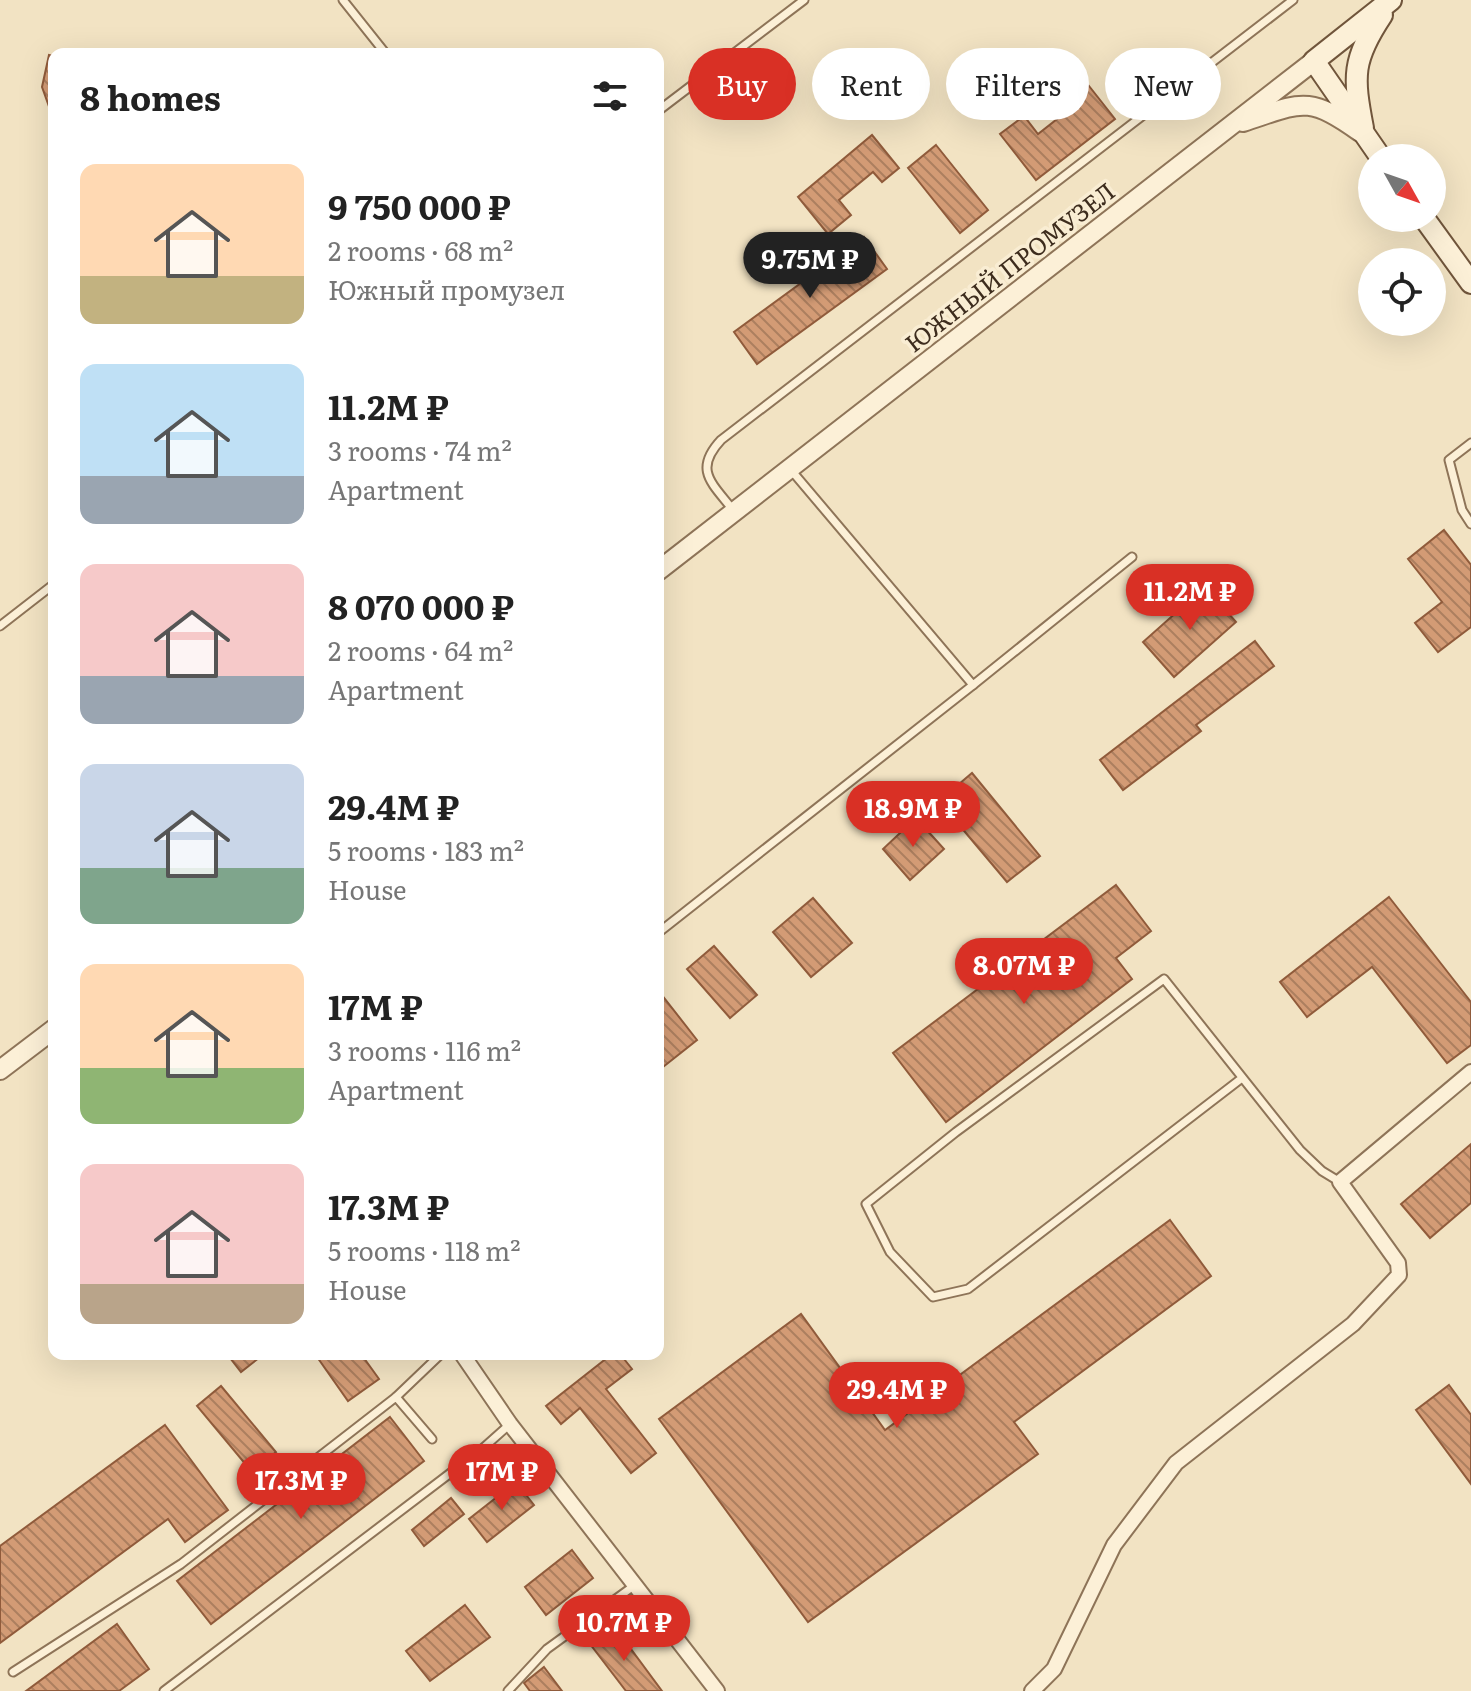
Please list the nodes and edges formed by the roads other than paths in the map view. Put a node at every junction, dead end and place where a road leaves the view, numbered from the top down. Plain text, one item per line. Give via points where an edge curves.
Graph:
1 (343, 0) edge
2 (804, 0) edge
3 (1293, 0) edge
4 (1391, 0) edge
5 (381, 48) edge
6 (1314, 61) junction
7 (664, 106) edge
8 (1233, 125) junction
9 (1365, 135) junction
10 (1371, 144) edge
11 (1434, 232) edge
12 (1471, 283) edge
13 (1471, 443) edge
14 (791, 470) junction
15 (735, 513) junction
16 (1471, 524) edge
17 (1132, 557) dead end
18 (664, 566) edge
19 (48, 589) edge
20 (0, 626) edge
21 (973, 685) junction
22 (664, 928) edge
23 (48, 1034) edge
24 (0, 1070) edge
25 (1471, 1072) edge
26 (1242, 1078) junction
27 (1340, 1182) junction
28 (435, 1360) edge
29 (466, 1360) edge
30 (396, 1397) junction
31 (510, 1424) junction
32 (432, 1439) dead end
33 (635, 1585) junction
34 (13, 1672) dead end
35 (164, 1691) edge
36 (508, 1691) edge
37 (717, 1691) edge
38 (1032, 1691) edge

1 - 5 lane
2 - 7 lane
3 - 15 lane via 721,440 705,464
4 - 6 main road, ЮЖНЫЙ ПРОМУЗЕЛ
4 - 9 main road via 1357,65
6 - 8 street, ЮЖНЫЙ ПРОМУЗЕЛ
6 - 9 main road
8 - 9 street via 1308,105 1335,114
8 - 14 street, ЮЖНЫЙ ПРОМУЗЕЛ
9 - 10 main road
11 - 12 main road
13 - 16 lane via 1449,460
14 - 15 street, ЮЖНЫЙ ПРОМУЗЕЛ
14 - 21 lane
15 - 18 street, ЮЖНЫЙ ПРОМУЗЕЛ
17 - 21 lane
19 - 20 lane
21 - 22 lane
23 - 24 street
25 - 27 street
26 - 26 lane via 968,1289 933,1297 890,1252 866,1204 1164,979
26 - 27 lane via 1300,1150
27 - 38 street via 1398,1263 1399,1275 1353,1324 1176,1463 1114,1545 1054,1669
28 - 30 lane
29 - 31 street
30 - 32 lane
30 - 34 lane via 181,1564
31 - 33 street
31 - 35 lane
33 - 36 lane via 547,1649
33 - 37 street

